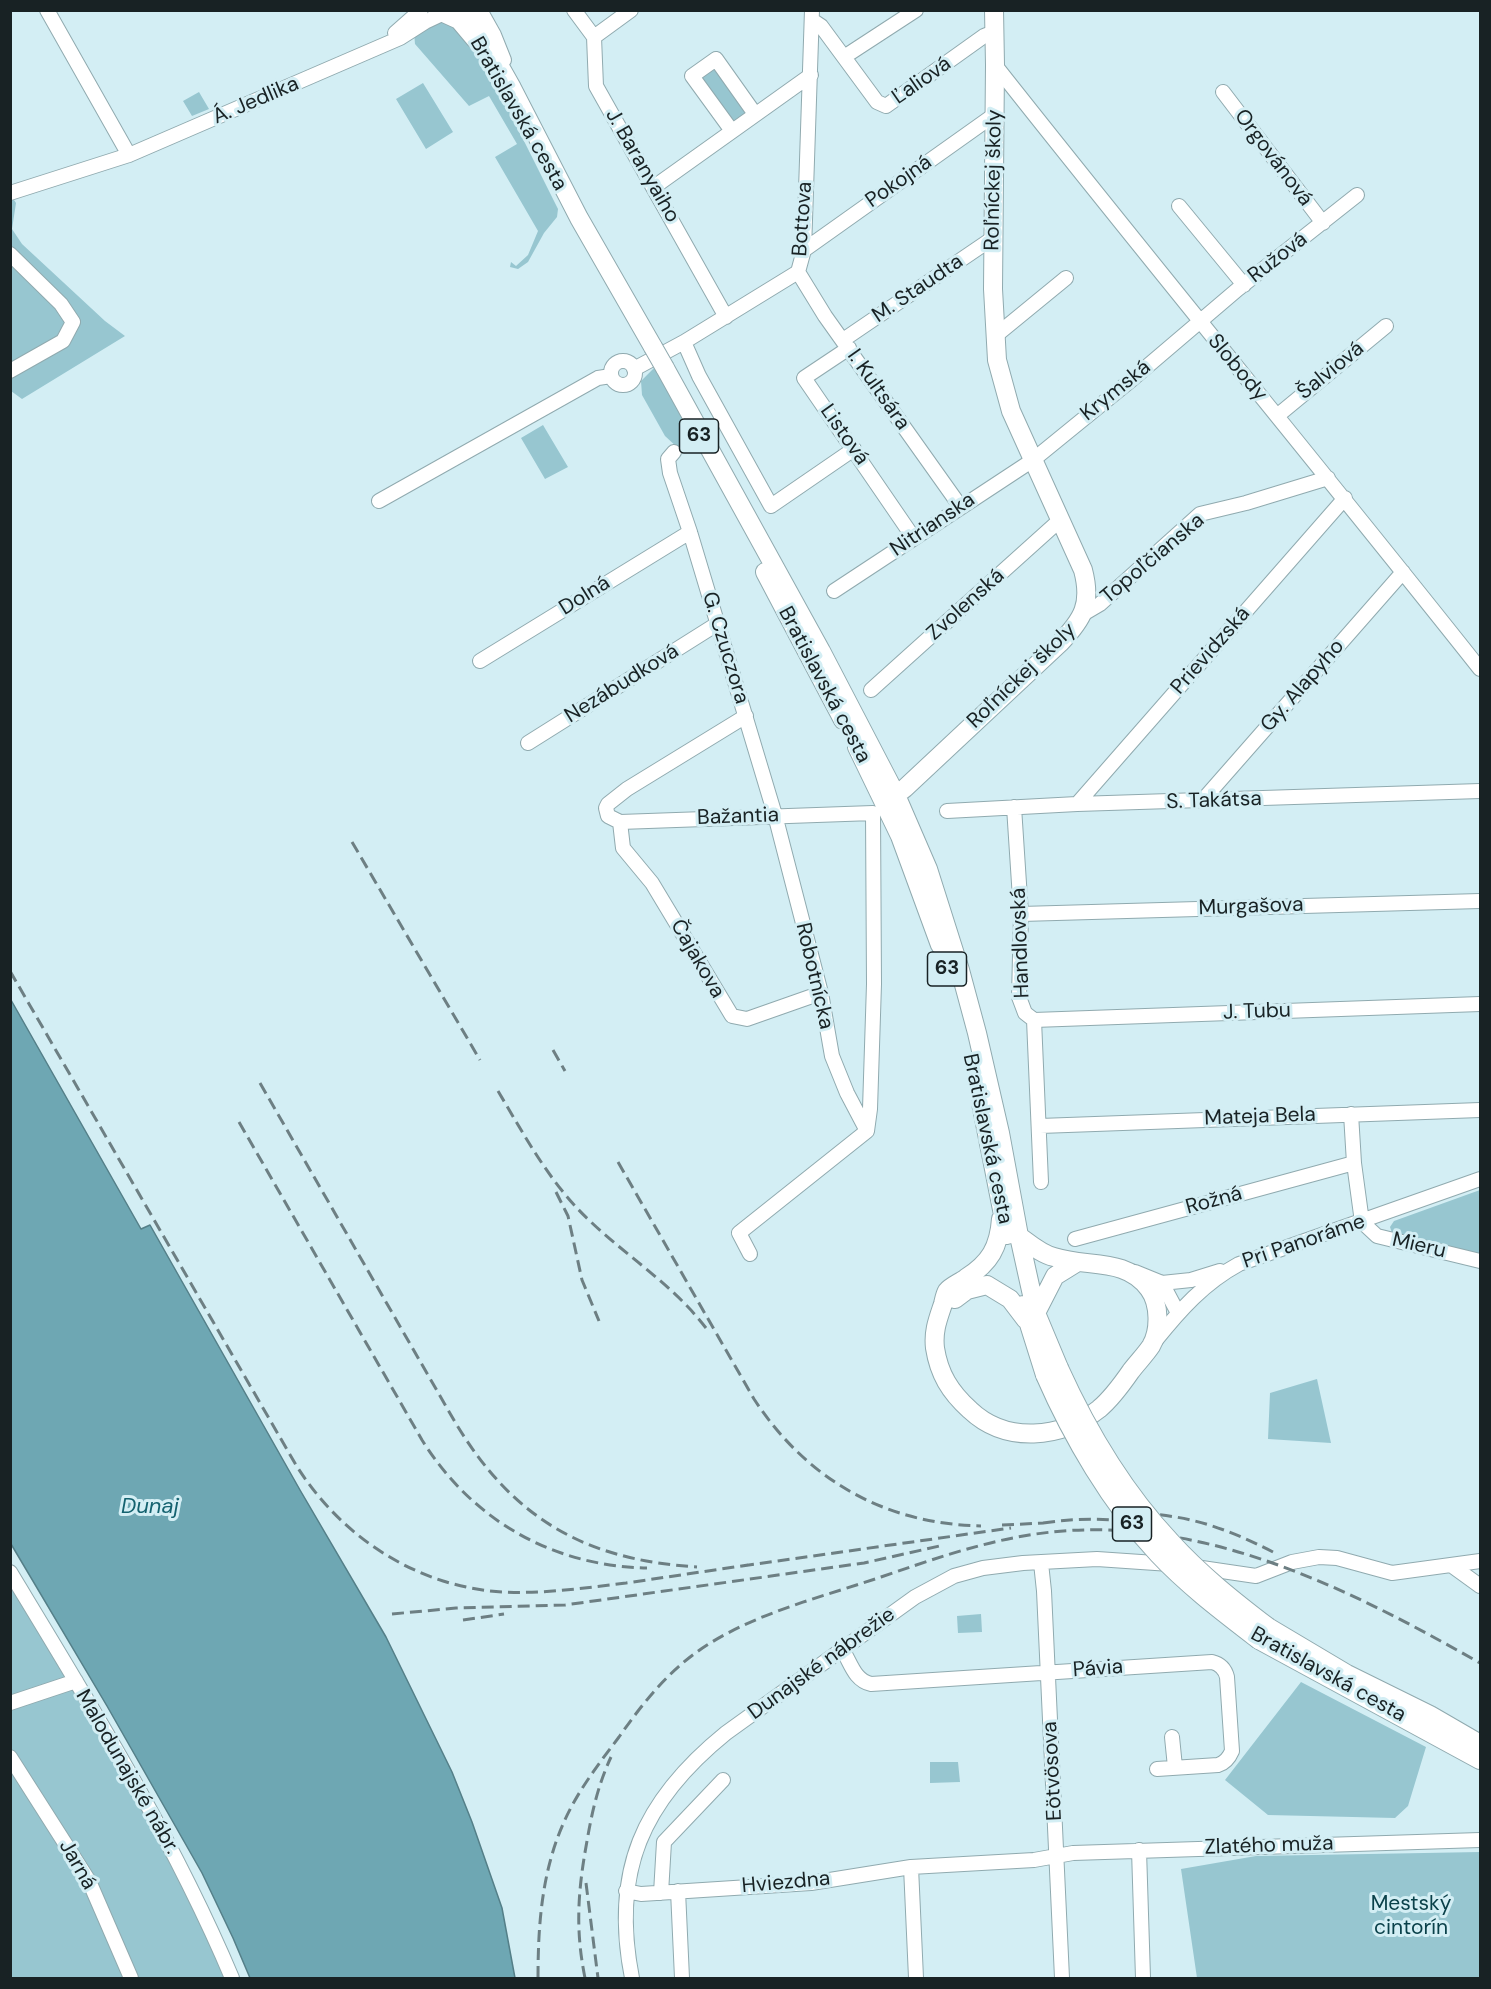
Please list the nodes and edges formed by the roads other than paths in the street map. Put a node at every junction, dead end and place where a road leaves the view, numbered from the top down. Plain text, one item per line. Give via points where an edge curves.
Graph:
1 (47, 10) edge
2 (421, 10) edge
3 (468, 10) edge
4 (480, 10) edge
5 (574, 10) edge
6 (631, 10) edge
7 (916, 10) edge
8 (447, 13) edge
9 (812, 15) edge
10 (991, 17) edge
11 (594, 37) junction
12 (383, 44) junction
13 (844, 57) junction
14 (995, 65) junction
15 (811, 75) junction
16 (512, 88) junction
17 (1223, 92) dead end
18 (755, 114) junction
19 (994, 115) junction
20 (732, 131) junction
21 (129, 155) junction
22 (654, 187) junction
23 (10, 193) edge
24 (1358, 195) dead end
25 (1179, 206) dead end
26 (579, 218) junction
27 (1323, 224) junction
28 (993, 238) junction
29 (804, 250) junction
30 (10, 254) edge
31 (798, 272) junction
32 (1066, 278) dead end
33 (1244, 285) junction
34 (726, 317) junction
35 (1199, 322) junction
36 (1386, 326) dead end
37 (994, 337) junction
38 (684, 342) junction
39 (846, 344) junction
40 (10, 371) edge
41 (1277, 416) junction
42 (854, 449) junction
43 (674, 453) dead end
44 (1032, 460) junction
45 (1328, 478) junction
46 (1345, 498) junction
47 (379, 501) dead end
48 (960, 506) junction
49 (1060, 520) junction
50 (690, 532) junction
51 (913, 537) junction
52 (1403, 572) junction
53 (834, 591) dead end
54 (1083, 614) junction
55 (717, 624) junction
56 (480, 661) dead end
57 (1480, 669) edge
58 (871, 690) dead end
59 (746, 716) junction
60 (528, 743) dead end
61 (1480, 791) edge
62 (1202, 801) junction
63 (885, 804) junction
64 (1077, 804) junction
65 (1014, 807) junction
66 (947, 811) dead end
67 (775, 815) junction
68 (620, 822) junction
69 (1480, 901) edge
70 (1021, 914) junction
71 (821, 993) junction
72 (1480, 1004) edge
73 (1034, 1020) junction
74 (1480, 1110) edge
75 (1351, 1114) junction
76 (1040, 1126) junction
77 (867, 1131) junction
78 (1354, 1163) junction
79 (1480, 1179) edge
80 (1041, 1182) dead end
81 (1001, 1211) junction
82 (1362, 1222) junction
83 (1019, 1236) junction
84 (1075, 1239) dead end
85 (750, 1254) dead end
86 (1480, 1261) edge
87 (1076, 1263) junction
88 (1239, 1264) junction
89 (1158, 1291) junction
90 (940, 1312) junction
91 (1178, 1312) junction
92 (1031, 1316) junction
93 (1152, 1344) junction
94 (1480, 1561) edge
95 (1041, 1563) junction
96 (1451, 1565) junction
97 (10, 1572) edge
98 (1480, 1586) edge
99 (1264, 1634) junction
100 (842, 1649) junction
101 (1048, 1672) junction
102 (76, 1681) junction
103 (10, 1703) edge
104 (1172, 1737) dead end
105 (1480, 1744) edge
106 (10, 1757) edge
107 (1480, 1760) edge
108 (1175, 1767) junction
109 (1157, 1769) dead end
110 (723, 1780) dead end
111 (1480, 1840) edge
112 (1139, 1850) junction
113 (1057, 1855) junction
114 (911, 1867) junction
115 (626, 1891) junction
116 (678, 1891) junction
117 (661, 1893) junction
118 (131, 1978) edge
119 (232, 1978) edge
120 (632, 1978) edge
121 (682, 1978) edge
122 (916, 1978) edge
123 (1062, 1978) edge
124 (1143, 1978) edge

1 - 21 street
2 - 12 street, Á. Jedlika
3 - 16 main road, Bratislavská cesta / 63
4 - 16 street via 503,57
5 - 11 street
6 - 11 street
7 - 13 street
8 - 12 street, Á. Jedlika
8 - 26 main road, Bratislavská cesta / 63 via 472,33 529,140
9 - 13 street, Ľaliová
9 - 15 street, Bottova
10 - 13 street, Ľaliová via 984,36 886,106 877,102
10 - 14 main road, Roľníckej školy
11 - 22 street, J. Baranyaiho via 596,86
12 - 21 street, Á. Jedlika
14 - 19 main road, Roľníckej školy
14 - 35 street, Slobody
15 - 18 street
15 - 29 street, Bottova
16 - 26 main road, Bratislavská cesta / 63
17 - 27 street, Orgovánová
18 - 20 street
18 - 20 street via 716,59 692,76
19 - 28 main road, Roľníckej školy
19 - 29 street, Pokojná
20 - 22 street
21 - 23 street, Á. Jedlika
22 - 34 street, J. Baranyaiho
24 - 27 street, Ružová
25 - 33 street
26 - 63 main road, Bratislavská cesta / 63, bridge via 665,368
27 - 33 street, Ružová
28 - 37 main road, Roľníckej školy
28 - 39 street, M. Staudta
29 - 31 street, Bottova
30 - 40 street via 61,304 73,322 63,341
31 - 34 street, Bottova
31 - 39 street, I. Kultsára
32 - 37 street
33 - 35 street, Ružová
34 - 38 street, Bottova
35 - 41 street, Slobody
35 - 44 street, Krymská
36 - 41 street, Šalviová
37 - 44 main road, Roľníckej školy via 1003,388
38 - 42 street via 771,506
38 - 47 street, Bottova via 634,369 634,378 626,385 617,384 611,376 597,378
39 - 42 street, Listová via 804,378
39 - 48 street, I. Kultsára
41 - 45 street, Slobody
42 - 51 street, Listová
43 - 50 street, G. Czuczora via 668,459
44 - 48 street, Nitrianska
44 - 49 main road, Roľníckej školy
45 - 46 street, Slobody
45 - 54 street, Topoľčianska via 1200,514 1100,604
46 - 52 street, Slobody
46 - 64 street, Prievidzská
48 - 51 street, Nitrianska
49 - 54 main road, Roľníckej školy via 1086,582
49 - 58 street, Zvolenská
50 - 55 street, G. Czuczora
50 - 56 street, Dolná
51 - 53 street, Nitrianska
52 - 57 street, Slobody
52 - 62 street, Gy. Alapyho
54 - 63 main road, Roľníckej školy via 1060,643
55 - 59 street, G. Czuczora
55 - 60 street, Nezábudková
59 - 67 street, G. Czuczora
59 - 68 street via 608,804 606,813
61 - 62 street, S. Takátsa
62 - 64 street, S. Takátsa
63 - 67 street, Bažantia
63 - 77 street
63 - 81 main road, Bratislavská cesta / 63 via 911,861 947,969 979,1096
63 - 83 main road, Bratislavská cesta / 63 via 928,869 960,970 992,1096
64 - 65 street, S. Takátsa
65 - 66 street, S. Takátsa
65 - 70 street, Handlovská
67 - 68 street, Bažantia
67 - 71 street, Robotnícka
68 - 71 street, Čajakova via 623,848 652,883 732,1016 747,1019
69 - 70 street, Murgašova
70 - 73 street, Handlovská via 1019,996 1025,1013
71 - 77 street, Robotnícka via 832,1056
72 - 73 street, J. Tubu
73 - 76 street, Handlovská
74 - 75 street, Mateja Bela
75 - 76 street, Mateja Bela
75 - 78 street
76 - 80 street, Handlovská
77 - 85 street via 739,1233
78 - 82 street
78 - 84 street, Rožná
79 - 82 street, Pri Panoráme
81 - 90 main road via 999,1239 990,1256 979,1270 947,1291
81 - 92 main road, Bratislavská cesta / 63
82 - 86 street, Mieru via 1377,1236
82 - 88 street, Pri Panoráme
83 - 87 main road via 1052,1257
83 - 92 main road, Bratislavská cesta / 63
87 - 89 main road via 1122,1268
87 - 92 main road via 1055,1276
88 - 89 street
88 - 91 street, Pri Panoráme via 1203,1288
89 - 91 street
89 - 93 main road
90 - 92 main road via 967,1290 987,1285
90 - 93 main road via 934,1340 948,1386 984,1421 1020,1434 1051,1431 1091,1414 1121,1385
91 - 93 street, Pri Panoráme
92 - 99 main road, Bratislavská cesta / 63, bridge via 1064,1416 1134,1526 1188,1582
94 - 96 street, Dunajské nábrežie
95 - 96 street, Dunajské nábrežie via 1097,1559 1256,1576 1292,1562 1319,1557 1392,1573
95 - 100 street, Dunajské nábrežie via 999,1565 954,1576 915,1597
95 - 101 street, Eötvösova
96 - 98 street
97 - 102 street, Malodunajské nábr.
99 - 105 main road, Bratislavská cesta / 63 via 1430,1715
99 - 107 main road, Bratislavská cesta / 63
100 - 101 street, Pávia via 855,1674 872,1684
100 - 115 street, Dunajské nábrežie via 726,1733 677,1778 659,1801 642,1836
101 - 108 street, Pávia via 1212,1662 1220,1666 1227,1677 1232,1751 1218,1765
101 - 113 street, Eötvösova
102 - 103 street
102 - 119 street, Malodunajské nábr. via 192,1887
104 - 108 street
106 - 118 street, Jarná via 88,1881
108 - 109 street, Pávia
110 - 117 street via 664,1842
111 - 112 street, Zlatého muža
112 - 113 street, Zlatého muža
112 - 124 street
113 - 114 street, Hviezdna via 1034,1860
113 - 123 street, Eötvösova
114 - 116 street, Hviezdna via 811,1883
114 - 122 street
115 - 117 street, Hviezdna
115 - 120 street, Dunajské nábrežie
116 - 117 street, Hviezdna
116 - 121 street

